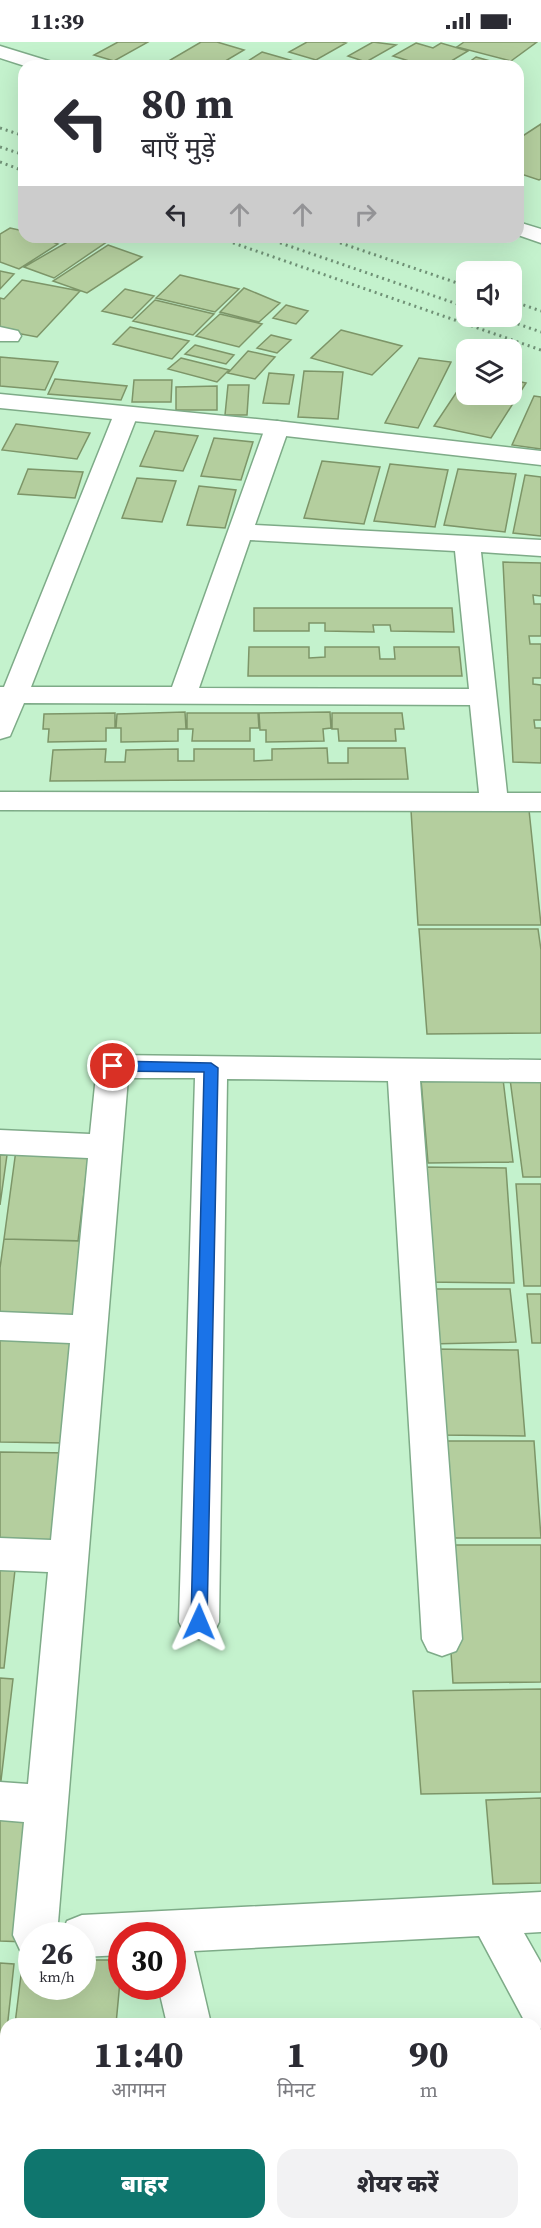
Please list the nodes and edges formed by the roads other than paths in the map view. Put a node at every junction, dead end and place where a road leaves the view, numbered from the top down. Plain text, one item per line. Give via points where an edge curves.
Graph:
1 (0, 52) edge
2 (26, 60) edge
3 (524, 230) edge
4 (541, 237) edge
5 (0, 400) edge
6 (126, 414) junction
7 (277, 428) junction
8 (541, 458) edge
9 (240, 532) junction
10 (468, 544) junction
11 (541, 548) edge
12 (7, 695) edge
13 (183, 696) junction
14 (483, 696) junction
15 (0, 730) edge
16 (0, 801) edge
17 (494, 802) junction
18 (541, 802) edge
19 (211, 1068) junction
20 (403, 1070) junction
21 (541, 1071) edge
22 (0, 1142) edge
23 (106, 1147) junction
24 (0, 1326) edge
25 (90, 1330) junction
26 (0, 1554) edge
27 (69, 1557) junction
28 (199, 1622) dead end
29 (442, 1639) dead end
30 (0, 1801) edge
31 (46, 1804) junction
32 (541, 1912) edge
33 (490, 1913) junction
34 (36, 1922) edge
35 (186, 1938) edge
36 (184, 2000) edge
37 (541, 2007) edge
38 (188, 2018) edge

1 - 2 street
3 - 4 street
5 - 6 street
6 - 7 street
6 - 12 street
7 - 8 street
7 - 9 street
9 - 10 street
9 - 13 street
10 - 11 street
10 - 14 street
12 - 13 street
12 - 15 street
13 - 14 street
14 - 17 street
16 - 17 street
17 - 18 street
19 - 20 street
19 - 23 street via 113,1066
19 - 28 street
20 - 21 street
20 - 29 street
22 - 23 street
23 - 25 street
24 - 25 street
25 - 27 street
26 - 27 street
27 - 31 street
30 - 31 street
31 - 34 street
32 - 33 street
33 - 35 street
33 - 37 street
36 - 38 street

